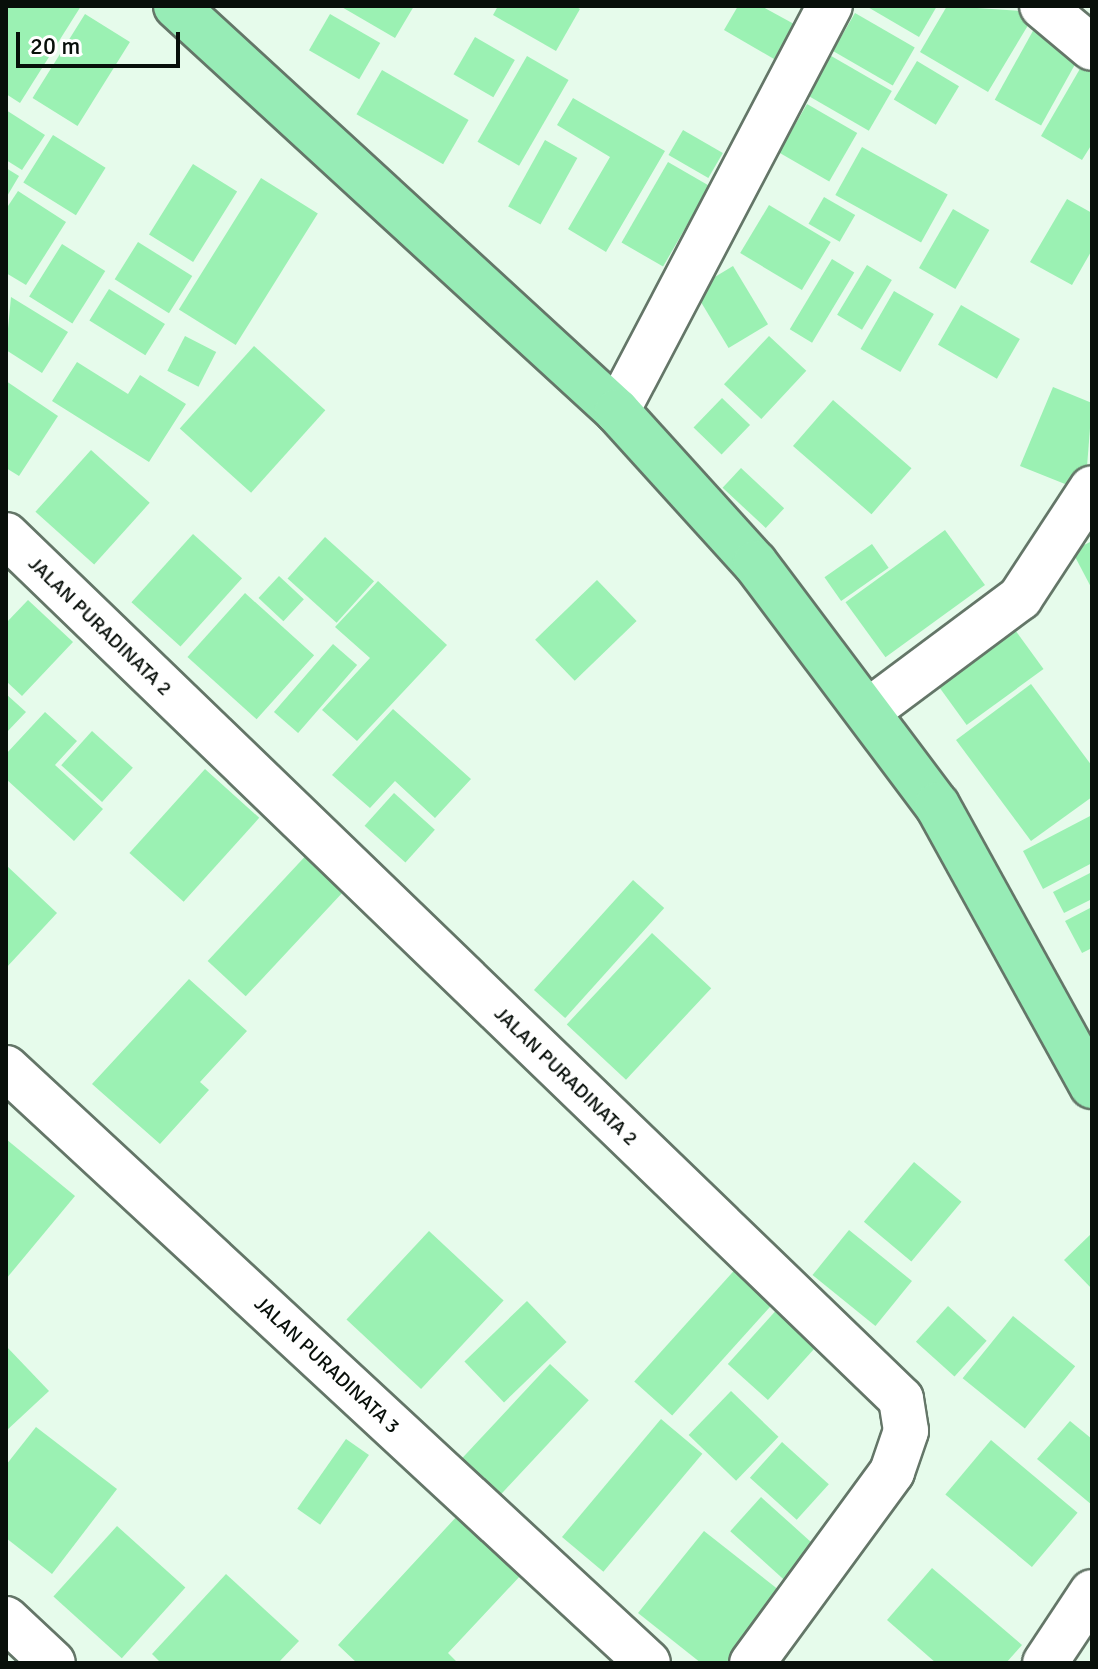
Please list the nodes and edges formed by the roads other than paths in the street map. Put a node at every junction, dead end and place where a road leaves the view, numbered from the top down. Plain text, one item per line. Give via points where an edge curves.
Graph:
1 (176, 6) edge
2 (830, 6) edge
3 (1042, 6) edge
4 (1092, 48) edge
5 (617, 411) junction
6 (1092, 488) edge
7 (6, 535) edge
8 (871, 709) junction
9 (6, 1068) edge
10 (1092, 1086) edge
11 (1092, 1592) edge
12 (6, 1619) edge
13 (53, 1663) edge
14 (648, 1663) edge
15 (752, 1663) edge
16 (1045, 1663) edge

1 - 5 main road
2 - 5 street
3 - 4 street
5 - 8 main road via 755,563
6 - 8 street via 1020,598
7 - 15 street, JALAN PURADINATA 2 via 901,1399 906,1431 892,1472
8 - 10 main road via 937,805
9 - 14 street, JALAN PURADINATA 3
11 - 16 street
12 - 13 street

